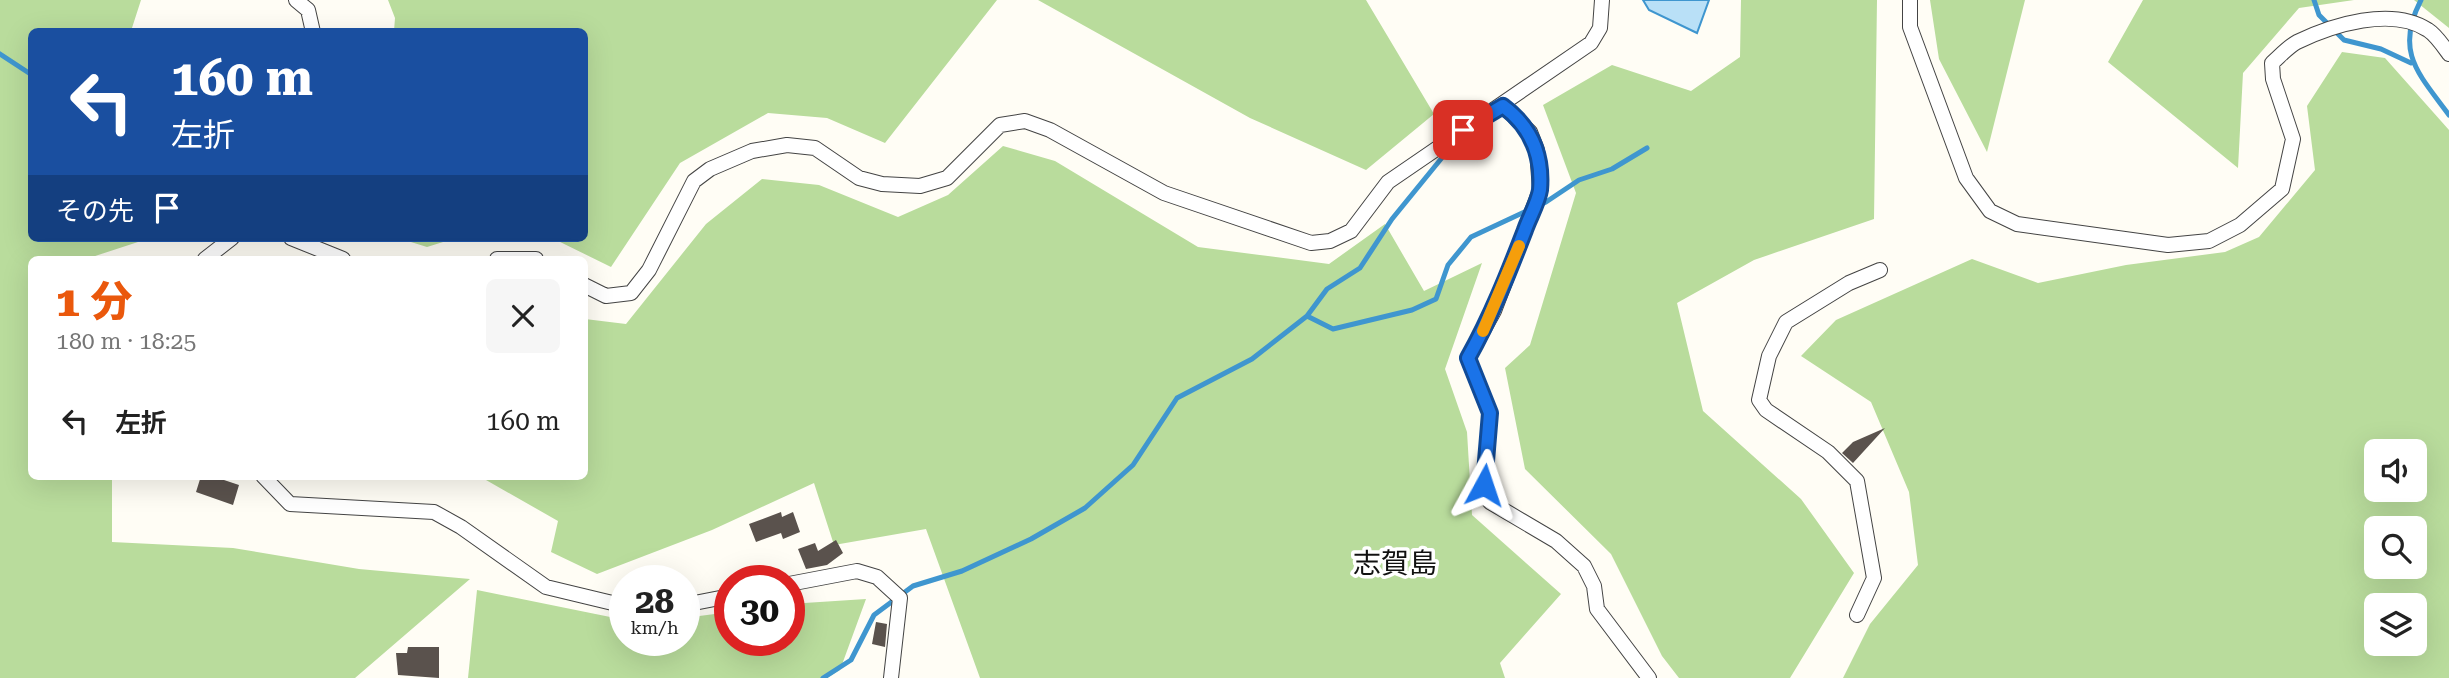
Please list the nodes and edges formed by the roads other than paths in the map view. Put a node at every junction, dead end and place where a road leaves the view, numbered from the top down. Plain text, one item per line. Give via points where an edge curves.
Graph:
1 (296, 0) edge
2 (1602, 0) edge
3 (1910, 0) edge
4 (312, 28) edge
5 (2449, 54) edge
6 (1503, 106) junction
7 (227, 242) edge
8 (301, 242) edge
9 (209, 256) edge
10 (336, 256) edge
11 (1880, 270) dead end
12 (588, 287) edge
13 (267, 480) edge
14 (805, 581) edge
15 (609, 602) edge
16 (1857, 615) dead end
17 (891, 678) edge
18 (1649, 678) edge

1 - 4 street via 307,10
2 - 6 street via 1600,28 1591,43
3 - 5 street via 1910,27 1966,178 1990,211 2017,224 2168,245 2209,241 2240,226 2282,189 2293,139 2272,63 2295,43 2343,26 2403,20 2428,30
6 - 12 street via 1388,182 1351,231 1330,241 1311,243 1164,193 1051,130 1025,121 1000,125 947,178 920,186 859,178 815,148 788,145 752,151 694,181 649,270 631,293 606,296
6 - 18 street via 1530,132 1537,150 1540,191 1494,311 1468,358 1490,413 1484,485 1490,502 1556,541 1584,566 1594,586 1597,608
7 - 9 street
8 - 10 street
11 - 16 street via 1786,321 1769,356 1759,400 1766,410 1828,452 1857,481 1874,578
13 - 15 street via 290,504 434,512 546,587
14 - 17 street via 857,571 877,577 900,598

